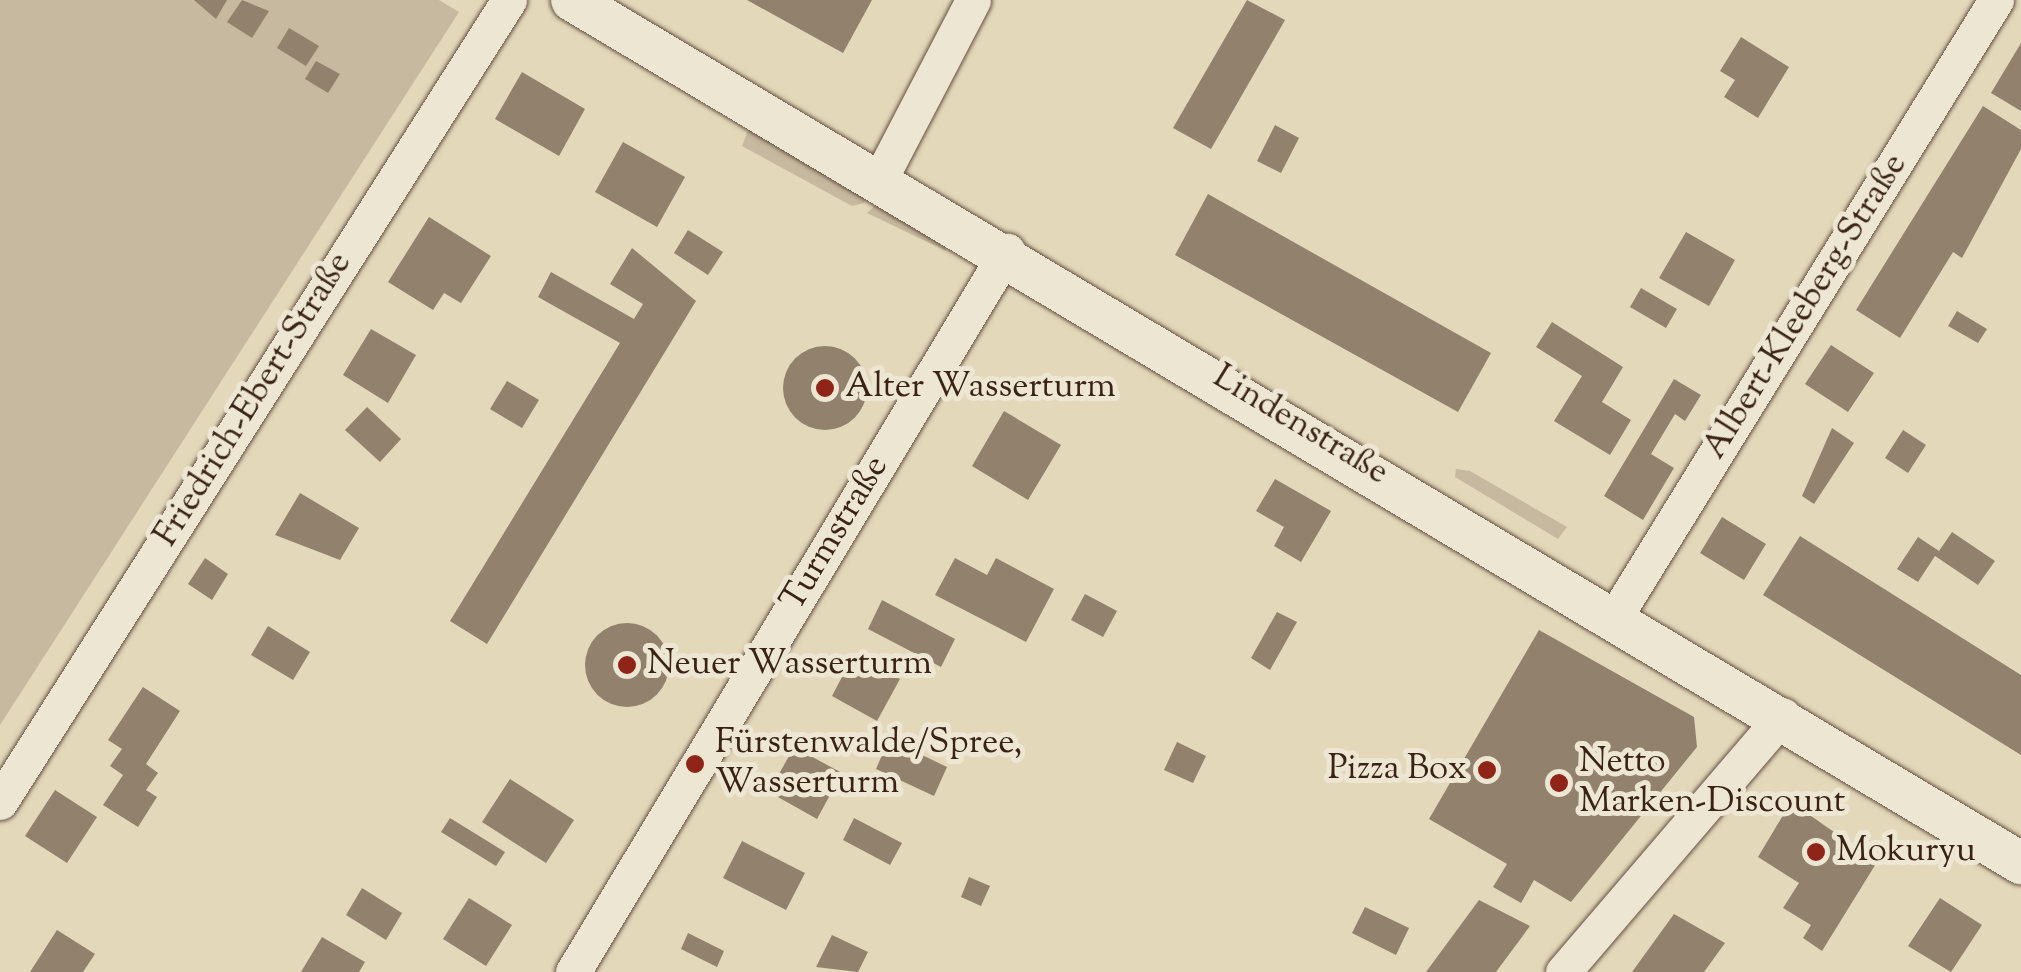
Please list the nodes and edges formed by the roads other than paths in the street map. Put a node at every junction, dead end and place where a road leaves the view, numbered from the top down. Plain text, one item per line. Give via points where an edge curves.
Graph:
1 (510, 0) edge
2 (572, 0) edge
3 (973, 0) edge
4 (1996, 0) edge
5 (881, 177) junction
6 (1007, 251) junction
7 (1616, 615) junction
8 (1783, 715) junction
9 (0, 802) edge
10 (2021, 863) edge
11 (573, 972) edge
12 (1563, 972) edge

1 - 9 street, Friedrich-Ebert-Straße
2 - 5 street, Lindenstraße
3 - 5 street
4 - 7 street, Albert-Kleeberg-Straße
5 - 6 street, Lindenstraße
6 - 7 street, Lindenstraße
6 - 11 street, Turmstraße
7 - 8 street, Lindenstraße
8 - 10 street, Lindenstraße
8 - 12 street

